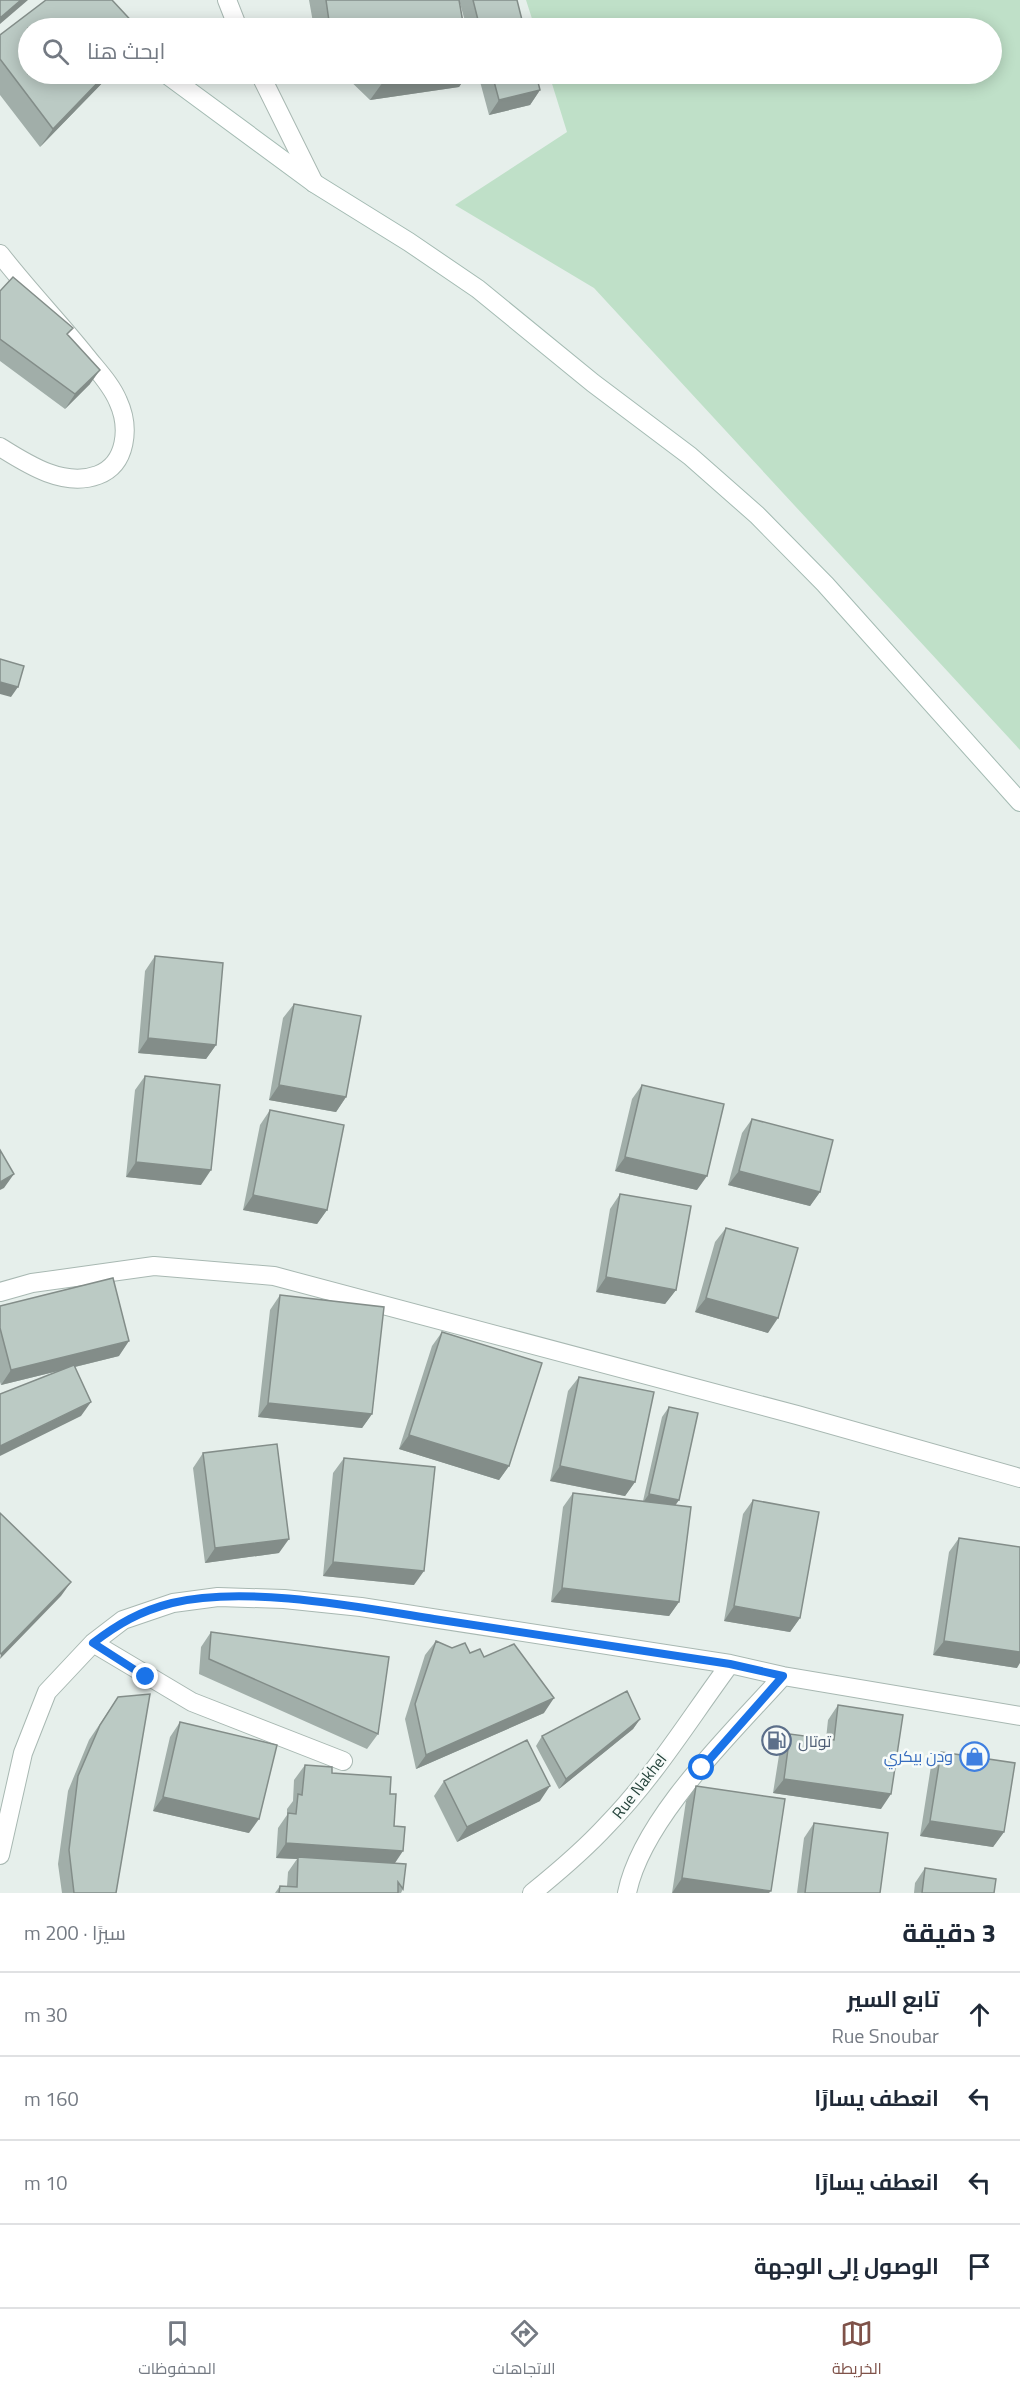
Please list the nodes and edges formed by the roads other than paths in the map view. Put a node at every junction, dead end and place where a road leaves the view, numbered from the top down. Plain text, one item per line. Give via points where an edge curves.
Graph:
1 (227, 0) edge
2 (234, 18) edge
3 (180, 84) edge
4 (265, 84) edge
5 (314, 183) junction
6 (0, 254) edge
7 (0, 447) edge
8 (1020, 802) edge
9 (0, 1292) edge
10 (1020, 1478) edge
11 (93, 1643) junction
12 (730, 1664) junction
13 (783, 1676) junction
14 (1020, 1716) edge
15 (344, 1761) dead end
16 (0, 1855) edge
17 (532, 1893) edge
18 (627, 1893) edge

1 - 2 street
3 - 5 street
4 - 5 street
5 - 8 street via 478,289 690,456 757,515 825,584
6 - 7 street via 103,377 118,400 124,420 124,444 119,458 108,471 90,478 69,478 32,467
9 - 10 street via 33,1283 154,1266 274,1276
11 - 12 street via 123,1620 173,1603 218,1597 262,1598 361,1607
11 - 15 street via 192,1702
11 - 16 street via 47,1692 23,1754
12 - 13 street
12 - 17 street, Rue Nakhel via 649,1776 608,1824
13 - 14 street
13 - 18 street via 671,1806 641,1850

